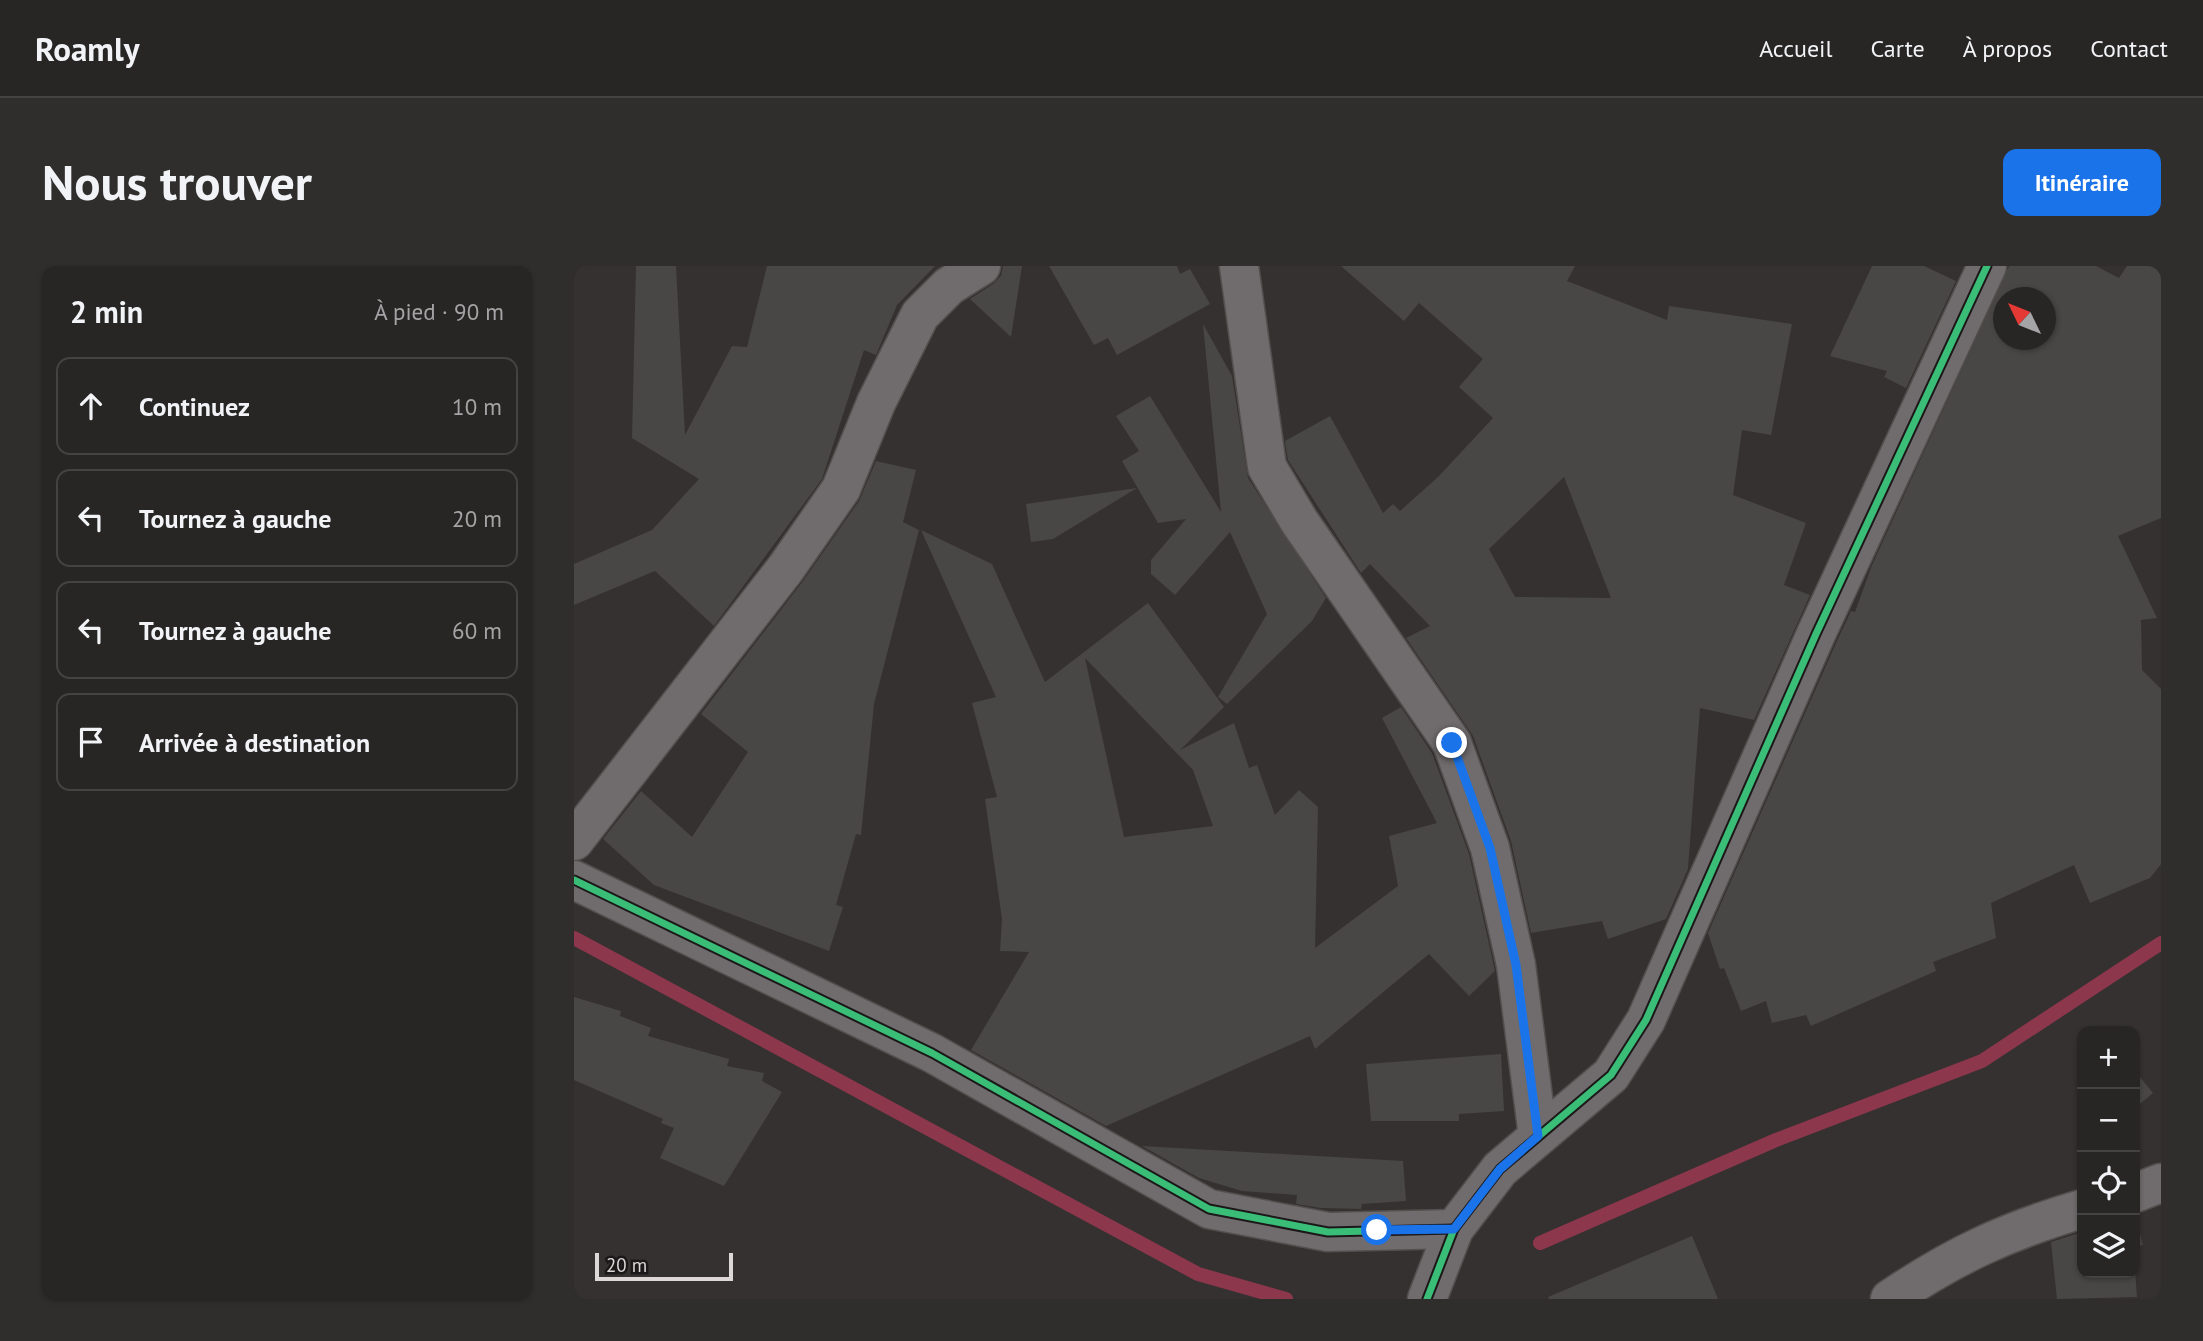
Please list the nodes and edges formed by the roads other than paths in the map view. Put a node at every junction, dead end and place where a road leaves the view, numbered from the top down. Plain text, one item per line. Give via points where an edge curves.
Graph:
1 (981, 266) edge
2 (1239, 266) edge
3 (1987, 266) edge
4 (574, 841) edge
5 (574, 880) edge
6 (1538, 1136) junction
7 (2161, 1183) edge
8 (2140, 1191) edge
9 (2077, 1211) edge
10 (1454, 1229) junction
11 (1427, 1299) edge
12 (1890, 1299) edge

1 - 4 street via 949,286 920,315 876,403 841,489 786,568
2 - 6 street via 1267,467 1452,743 1490,848 1516,965
3 - 6 street via 1816,634 1646,1020 1611,1075
5 - 10 street via 932,1053 1209,1209 1328,1232
6 - 10 street via 1500,1169
7 - 8 street
9 - 12 street via 1966,1251
10 - 11 street

